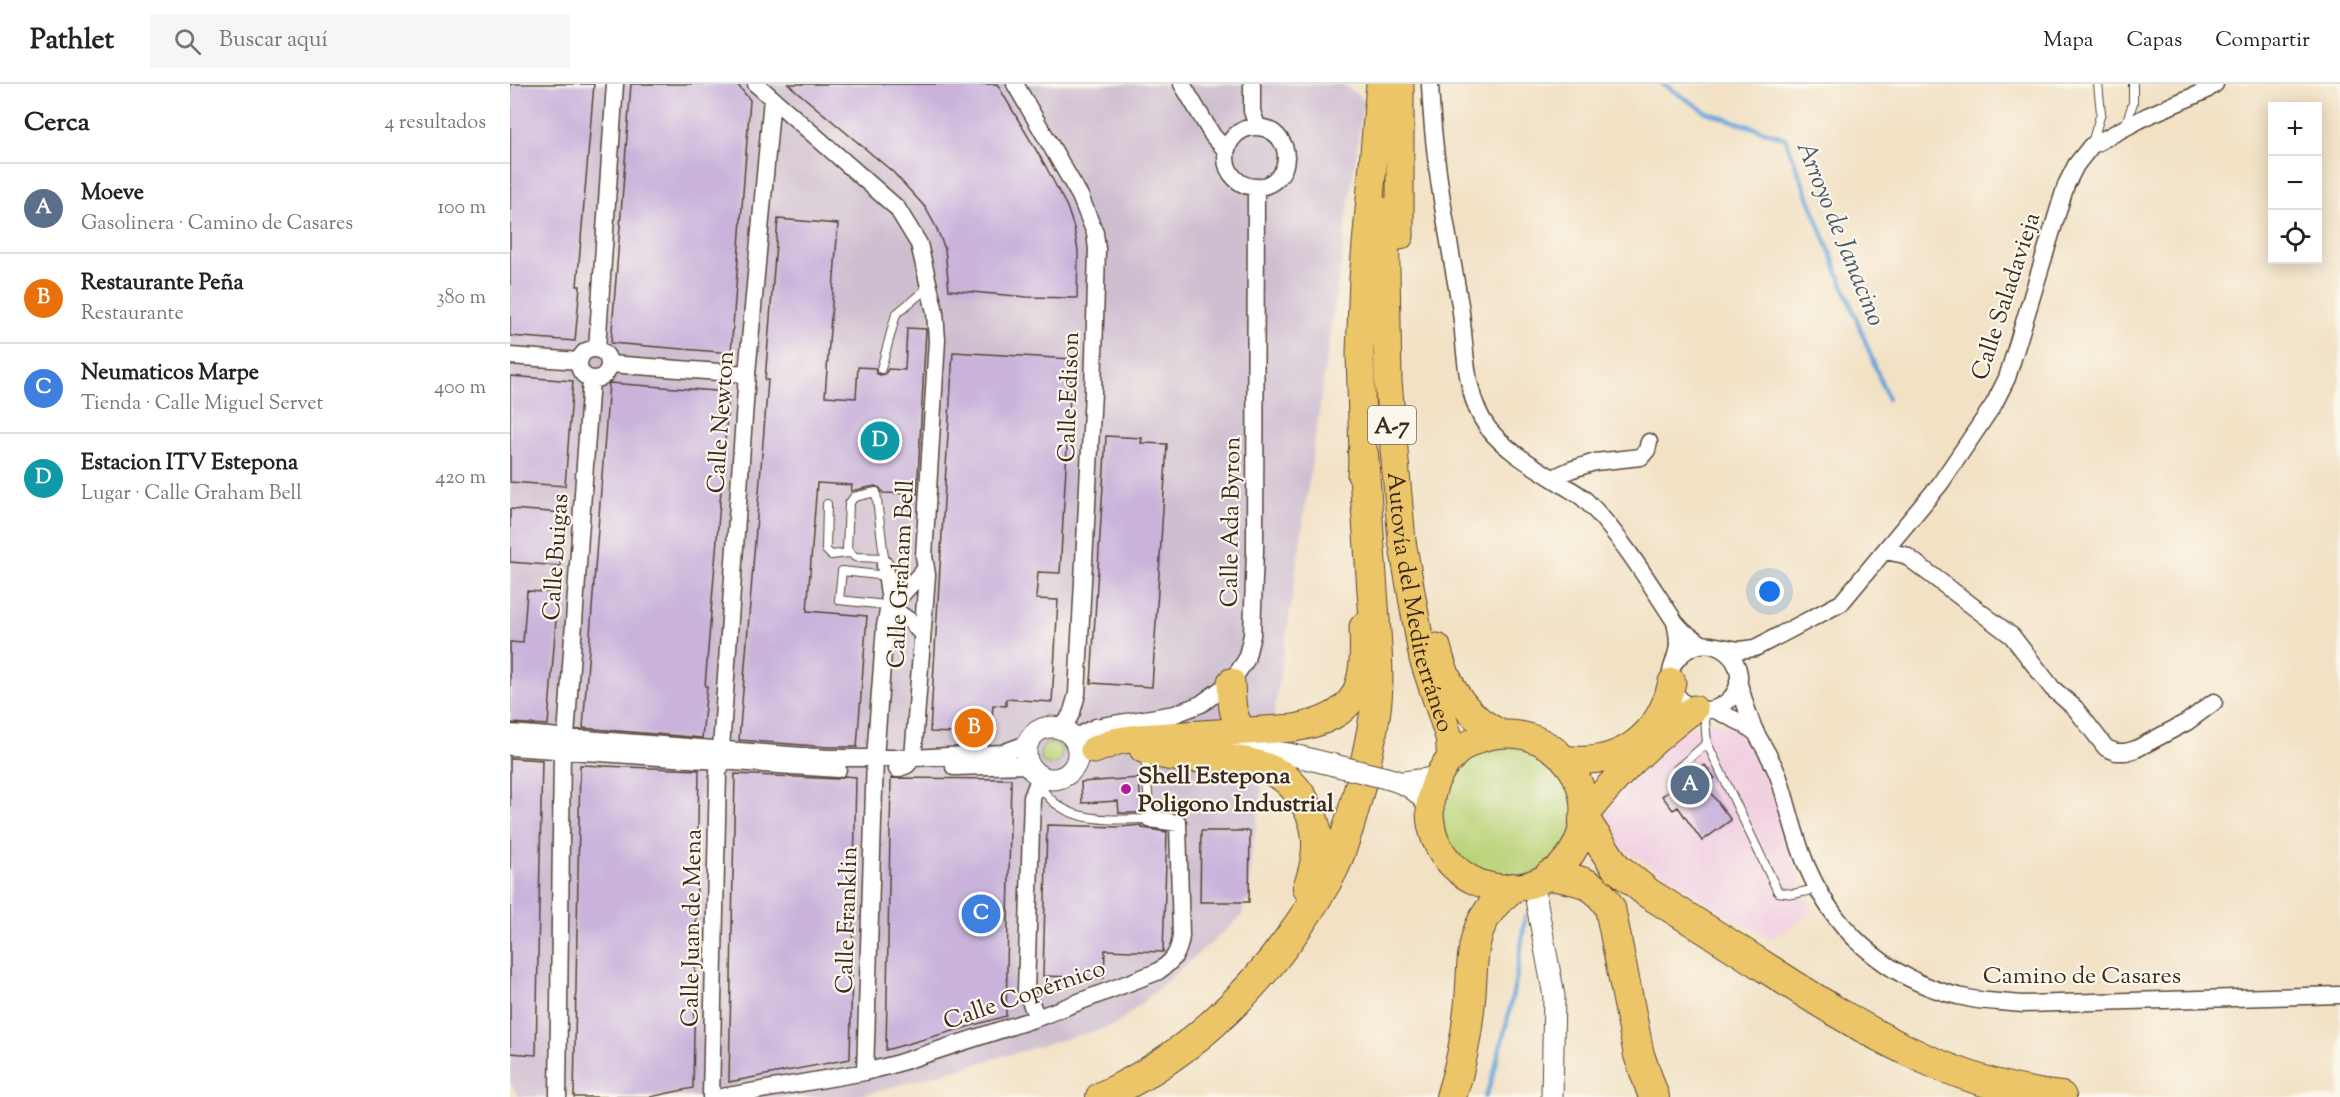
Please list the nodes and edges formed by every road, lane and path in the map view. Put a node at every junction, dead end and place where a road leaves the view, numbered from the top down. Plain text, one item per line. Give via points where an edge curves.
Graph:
1 (615, 84) edge
2 (756, 84) edge
3 (1015, 84) edge
4 (1182, 84) edge
5 (1252, 84) edge
6 (1381, 84) edge
7 (1400, 84) edge
8 (1430, 84) edge
9 (2098, 84) edge
10 (2133, 84) edge
11 (2215, 84) edge
12 (772, 98) junction
13 (1257, 126) junction
14 (2125, 128) junction
15 (2091, 146) junction
16 (1226, 150) junction
17 (1256, 187) junction
18 (930, 286) junction
19 (597, 349) junction
20 (510, 356) edge
21 (579, 361) junction
22 (610, 364) junction
23 (881, 369) dead end
24 (747, 374) junction
25 (591, 379) junction
26 (1648, 442) dead end
27 (1363, 454) junction
28 (1553, 478) junction
29 (827, 504) dead end
30 (1885, 551) junction
31 (849, 553) junction
32 (885, 566) junction
33 (926, 568) junction
34 (890, 609) junction
35 (1675, 622) junction
36 (922, 634) junction
37 (1710, 645) junction
38 (1755, 648) junction
39 (1673, 672) junction
40 (1738, 676) junction
41 (1231, 682) junction
42 (2214, 702) dead end
43 (1704, 710) junction
44 (1243, 731) junction
45 (510, 733) edge
46 (1756, 733) junction
47 (1502, 734) junction
48 (1077, 742) junction
49 (1707, 743) junction
50 (564, 744) junction
51 (1027, 744) junction
52 (515, 747) edge
53 (1144, 748) junction
54 (722, 756) junction
55 (913, 758) junction
56 (1564, 759) junction
57 (875, 764) junction
58 (1444, 767) junction
59 (897, 769) junction
60 (1035, 775) junction
61 (1394, 780) junction
62 (1674, 783) dead end
63 (1430, 807) junction
64 (1584, 818) junction
65 (1150, 819) junction
66 (1532, 882) junction
67 (1817, 889) junction
68 (1281, 951) junction
69 (2340, 994) edge
70 (1036, 1018) junction
71 (865, 1072) junction
72 (558, 1097) edge
73 (711, 1097) edge
74 (722, 1097) edge
75 (1101, 1097) edge
76 (1450, 1097) edge
77 (1552, 1097) edge
78 (1654, 1097) edge
79 (2061, 1097) edge

1 - 19 street
2 - 12 street, Calle Graham Bell
3 - 48 street, Calle Edison via 1080,196 1091,220 1097,249 1094,392 1077,694 1072,711
4 - 16 street via 1213,136
5 - 13 street via 1252,111
6 - 27 highway, Autovía del Mediterráneo / A-7 via 1363,279
6 - 58 highway, Autovía del Mediterráneo / A-7 via 1386,331 1402,541 1423,659 1449,737
7 - 47 highway, Autovía del Mediterráneo / A-7 via 1403,350 1414,502 1426,595 1438,653 1455,693 1477,719
8 - 28 street via 1433,142 1473,396 1490,430 1518,456
9 - 15 lane via 2101,113
10 - 14 lane via 2133,102
11 - 14 street, Calle Saladavieja
12 - 18 street, Calle Graham Bell via 897,208 919,244
12 - 24 street, Calle Newton
13 - 16 street via 1238,133
13 - 17 street via 1276,134 1283,142 1286,162 1275,180
14 - 15 street, Calle Saladavieja
15 - 30 street, Calle Saladavieja via 2066,185 2022,334 1994,404 1940,484
16 - 17 street via 1232,176
17 - 41 street, Calle Ada Byron via 1252,635 1246,660
18 - 23 lane via 896,314
18 - 33 street, Calle Graham Bell via 937,340
19 - 21 street via 587,350
19 - 22 street via 604,352
20 - 21 street
21 - 25 street via 583,374
22 - 24 street
22 - 25 street via 606,374
24 - 54 street, Calle Newton
25 - 50 street, Calle Buigas
26 - 28 street via 1641,457 1595,462
27 - 44 highway, Autovía del Mediterráneo via 1358,530 1363,658 1354,698 1345,709 1315,725
27 - 68 highway via 1377,659 1372,729 1358,798 1334,866
28 - 35 street via 1582,497 1611,530
29 - 31 lane via 826,550 831,555
30 - 38 street, Calle Saladavieja via 1841,603
30 - 42 street via 1905,555 2012,636 2106,748 2127,752 2187,722
31 - 32 lane
31 - 32 lane via 850,501 876,492
32 - 34 street, Calle Graham Bell
32 - 34 lane via 842,571 839,600
33 - 34 street
33 - 36 street, Calle Graham Bell
34 - 36 street
34 - 57 street, Calle Graham Bell
35 - 37 street via 1684,632
35 - 39 street via 1678,644
36 - 55 street, Calle Graham Bell
37 - 38 street, Calle Saladavieja via 1738,650
37 - 39 street via 1688,648
37 - 40 street via 1727,651
38 - 40 street, Calle Saladavieja
39 - 43 street via 1679,698
39 - 56 highway via 1668,700 1659,718 1635,743 1618,755 1602,759
40 - 43 street via 1730,699
40 - 46 street, Camino de Casares
41 - 44 highway via 1233,713
41 - 48 street, Calle Ada Byron via 1201,704 1175,714 1096,727
43 - 46 street, Camino de Casares via 1744,724
43 - 49 lane
43 - 64 highway via 1626,766
44 - 48 highway, Autovía del Mediterráneo
45 - 50 street
46 - 67 street, Camino de Casares via 1778,776
47 - 56 highway, A-7 via 1541,742
47 - 58 highway, A-7 via 1466,746
48 - 51 street via 1046,728
48 - 53 street
48 - 60 street via 1075,766 1064,777 1056,780
49 - 62 lane via 1677,769
49 - 67 lane via 1778,892 1794,894
50 - 52 street
50 - 54 street
50 - 72 street, Calle Buigas
51 - 55 street via 1002,753
51 - 60 street via 1025,752
53 - 61 street, bridge via 1250,748
53 - 65 lane
53 - 68 highway via 1167,755 1269,769 1286,779 1302,797 1314,818 1318,850 1309,887 1296,909
54 - 57 street via 828,758
54 - 57 street via 805,768
54 - 73 street, Calle Juan de Mena via 718,772
55 - 57 street
55 - 59 street
56 - 64 highway, A-7 via 1577,778
57 - 59 street
57 - 71 street, Calle Franklin
58 - 61 street via 1427,779
58 - 63 highway, A-7 via 1434,786
59 - 60 street
60 - 65 lane via 1042,790 1068,813 1099,819
60 - 70 street via 1026,991
61 - 63 street via 1414,789
63 - 66 highway, A-7 via 1432,832 1443,854 1460,872 1481,884
64 - 66 highway, A-7 via 1580,835 1563,864
64 - 79 highway via 1616,867 1648,893 1869,1032 1962,1074
65 - 70 street, Calle Copérnico via 1178,823 1181,936 1171,963 1157,972
66 - 76 highway via 1499,898 1482,920 1474,941 1469,1011
66 - 77 street via 1554,996
66 - 78 highway via 1590,885 1610,908 1640,1055
67 - 69 street, Camino de Casares via 1839,923 1883,963 1939,991 1972,999 2022,1004
68 - 75 highway via 1239,999 1195,1040 1132,1083
70 - 71 street, Calle Copérnico
71 - 74 street, Calle Copérnico

